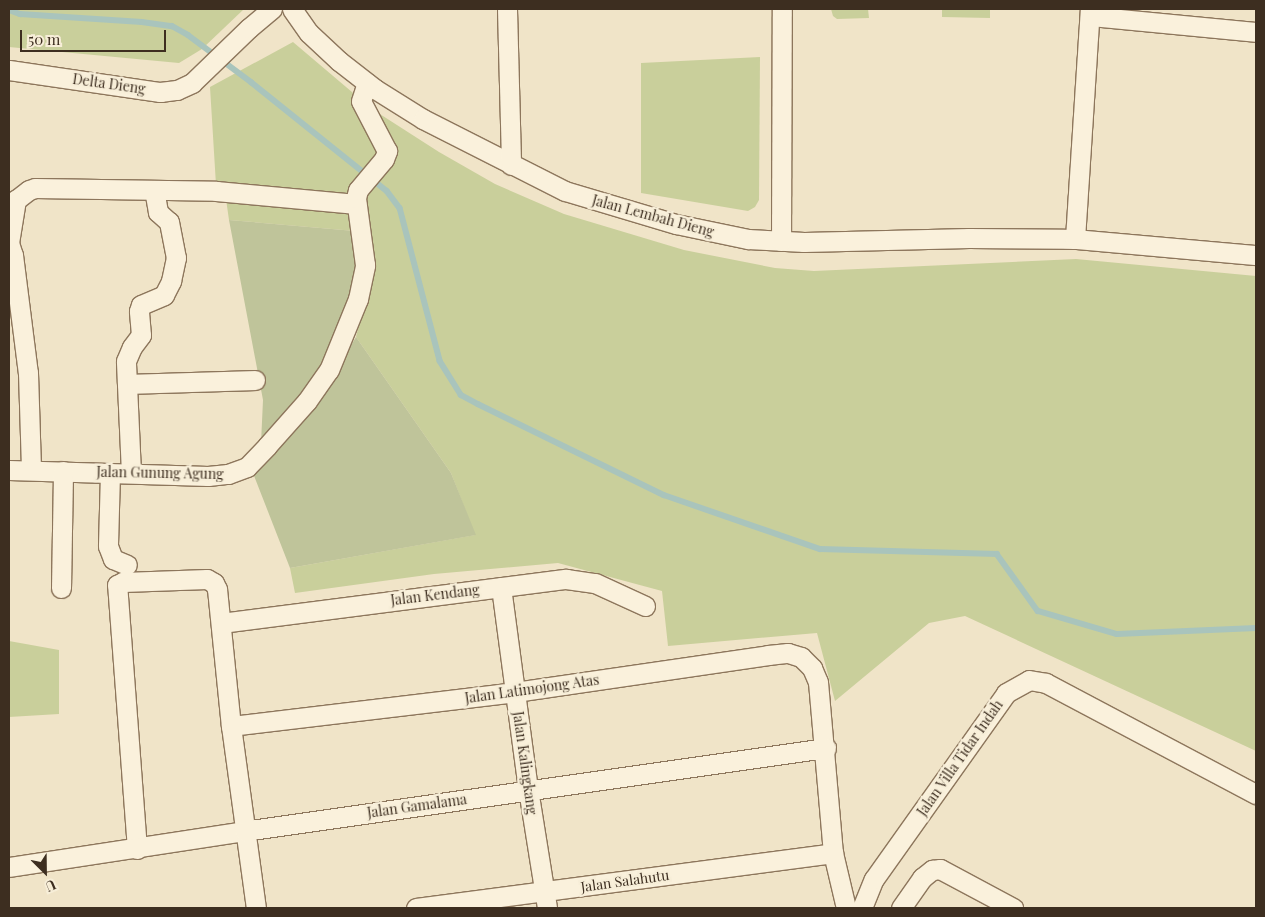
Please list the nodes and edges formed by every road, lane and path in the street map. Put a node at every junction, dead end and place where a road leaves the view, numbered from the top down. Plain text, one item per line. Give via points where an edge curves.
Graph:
1 (272, 9) edge
2 (292, 9) edge
3 (507, 9) edge
4 (782, 9) edge
5 (1090, 13) edge
6 (1256, 32) edge
7 (9, 70) edge
8 (367, 83) junction
9 (511, 165) junction
10 (154, 190) junction
11 (357, 197) junction
12 (1074, 239) junction
13 (781, 241) junction
14 (9, 243) edge
15 (1256, 255) edge
16 (255, 380) dead end
17 (127, 384) junction
18 (9, 470) edge
19 (31, 470) junction
20 (64, 471) junction
21 (110, 473) junction
22 (131, 473) junction
23 (127, 565) dead end
24 (501, 587) junction
25 (61, 588) dead end
26 (645, 606) dead end
27 (221, 623) junction
28 (515, 692) junction
29 (231, 726) junction
30 (826, 748) junction
31 (528, 790) junction
32 (1256, 794) edge
33 (244, 830) junction
34 (137, 849) junction
35 (833, 854) junction
36 (9, 867) edge
37 (546, 900) edge
38 (256, 908) edge
39 (416, 908) edge
40 (846, 908) edge
41 (862, 908) edge
42 (900, 908) edge
43 (1013, 908) edge

1 - 7 street, Delta Dieng via 192,83 170,92
2 - 8 street, Jalan Lembah Dieng via 310,33
3 - 9 street
4 - 13 street
5 - 6 street
5 - 12 street
8 - 9 street, Jalan Lembah Dieng via 423,119
8 - 11 street via 361,101 387,151
9 - 13 street, Jalan Lembah Dieng via 565,191 630,212 748,239
10 - 11 street
10 - 14 street via 29,190 14,205
10 - 17 street via 158,212 169,222 176,258 164,295 142,305 139,311 141,335 126,361
11 - 22 street, Jalan Gunung Agung via 365,265 358,299 329,370 307,401 248,466 228,474
12 - 13 street, Jalan Lembah Dieng
12 - 15 street, Jalan Lembah Dieng
14 - 19 street via 28,374
16 - 17 street
17 - 22 street
18 - 19 street, Jalan Gunung Agung
19 - 20 street, Jalan Gunung Agung
20 - 21 street, Jalan Gunung Agung
20 - 25 street
21 - 22 street, Jalan Gunung Agung
21 - 23 street via 108,546 113,559
24 - 26 street, Jalan Kendang via 566,579 595,583
24 - 27 street, Jalan Kendang
24 - 28 street, Jalan Kalingkang
27 - 29 street
27 - 34 street via 217,589 207,579 123,582 117,585
28 - 29 street, Jalan Latimojong Atas
28 - 30 street, Jalan Latimojong Atas via 788,654 801,657 812,668 818,682
28 - 31 street, Jalan Kalingkang
29 - 33 street
30 - 31 street, Jalan Gamalama
30 - 35 street
31 - 33 street, Jalan Gamalama
31 - 37 street, Jalan Kalingkang
32 - 41 street, Jalan Villa Tidar Indah via 1046,683 1029,680 1006,693 874,879
33 - 34 street, Jalan Gamalama
33 - 38 street
34 - 36 street, Jalan Gamalama
35 - 37 street, Jalan Salahutu
35 - 40 street
37 - 39 street, Jalan Salahutu
42 - 43 street via 922,878 932,870 940,869

